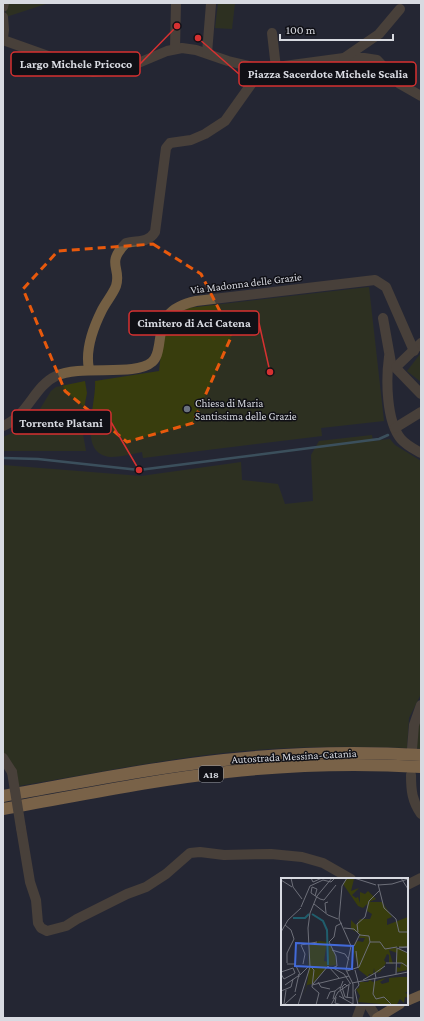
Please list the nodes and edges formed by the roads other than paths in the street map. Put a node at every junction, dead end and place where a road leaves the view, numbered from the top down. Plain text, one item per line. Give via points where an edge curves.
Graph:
1 (4, 3) edge
2 (176, 3) edge
3 (211, 4) edge
4 (3, 6) edge
5 (400, 9) dead end
6 (3, 17) edge
7 (272, 33) dead end
8 (3, 37) edge
9 (3, 40) edge
10 (175, 48) junction
11 (207, 53) junction
12 (344, 58) junction
13 (276, 68) junction
14 (262, 69) junction
15 (421, 96) edge
16 (383, 318) dead end
17 (421, 343) edge
18 (414, 351) junction
19 (389, 357) junction
20 (396, 367) junction
21 (89, 369) junction
22 (421, 394) edge
23 (421, 412) edge
24 (3, 426) edge
25 (395, 428) junction
26 (421, 453) edge
27 (421, 705) edge
28 (417, 752) edge
29 (3, 758) edge
30 (421, 767) edge
31 (411, 775) dead end
32 (3, 796) edge
33 (3, 809) edge
34 (421, 814) edge
35 (349, 878) edge
36 (421, 878) edge
37 (408, 884) edge
38 (421, 995) edge
39 (408, 1001) edge
40 (362, 1005) edge
41 (369, 1005) edge
42 (398, 1005) edge
43 (357, 1018) edge
44 (377, 1018) edge

1 - 4 street
2 - 10 street
3 - 11 street
5 - 12 street via 379,34
6 - 8 street
7 - 13 street
9 - 10 street via 93,72 124,69
10 - 11 street
11 - 14 street
12 - 13 street
12 - 15 street via 377,60 400,84
13 - 14 street
14 - 21 street via 225,121 206,134 191,140 170,143 166,148 155,232 145,241 126,243 115,260 117,281 93,334 87,360
16 - 19 street
17 - 18 street
18 - 20 street
18 - 21 street, Via Madonna delle Grazie via 386,287 375,280 369,280 185,303 165,318 161,326 156,357 152,362 139,367
19 - 20 street
19 - 25 street via 386,378
20 - 22 street
21 - 24 street, Via Madonna delle Grazie via 63,374 48,381 23,413
23 - 25 street
25 - 26 street via 407,445
27 - 28 street via 414,725
28 - 32 highway, Autostrada Messina-Catania / A18 via 309,754 233,759
29 - 35 street, bridge via 12,772 38,923 47,931 62,928 127,894 146,887 190,853 224,856 302,856 323,863
30 - 33 highway, Autostrada Messina-Catania / A18 via 310,766 234,771
31 - 34 street via 415,805
36 - 37 street
38 - 39 main road
40 - 43 street
41 - 44 street
42 - 44 main road

